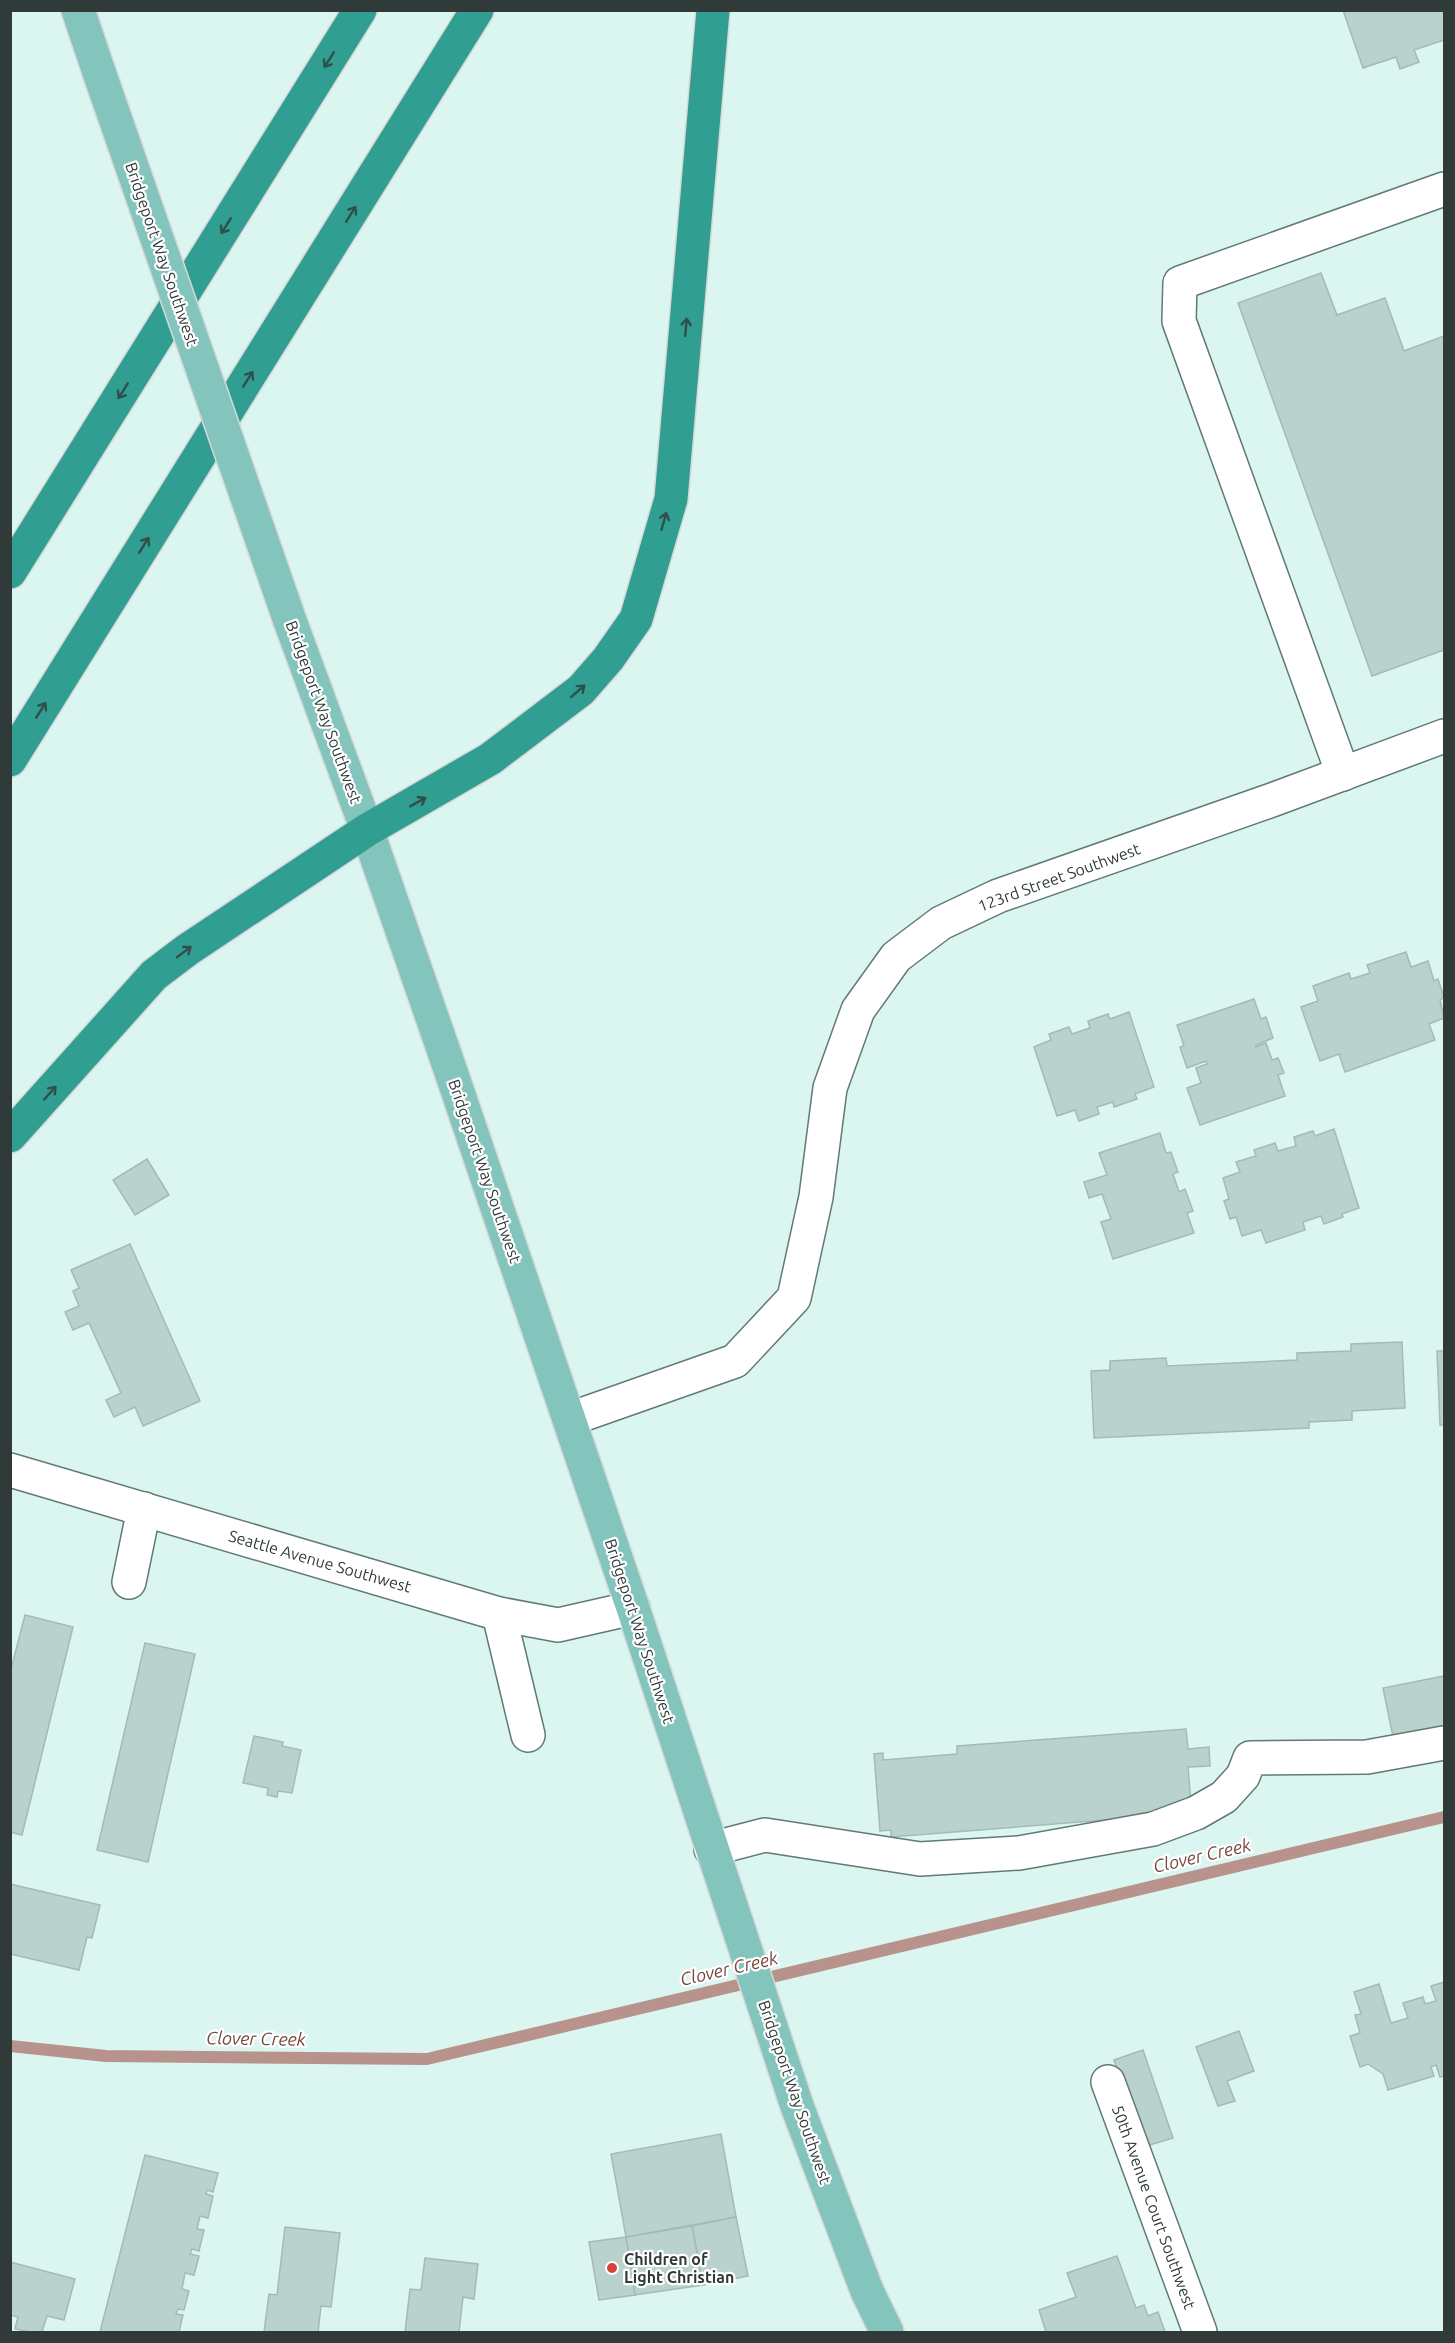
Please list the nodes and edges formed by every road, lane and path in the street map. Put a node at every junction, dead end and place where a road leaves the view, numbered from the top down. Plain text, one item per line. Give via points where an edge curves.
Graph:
1 (78, 10) edge
2 (360, 10) edge
3 (477, 10) edge
4 (713, 10) edge
5 (1444, 189) edge
6 (10, 572) edge
7 (1444, 736) edge
8 (10, 760) edge
9 (1343, 774) junction
10 (367, 830) junction
11 (10, 1136) edge
12 (570, 1419) junction
13 (10, 1470) edge
14 (144, 1509) junction
15 (129, 1582) dead end
16 (633, 1608) junction
17 (499, 1614) junction
18 (528, 1735) dead end
19 (1444, 1743) edge
20 (711, 1849) junction
21 (1108, 2082) dead end
22 (886, 2332) edge
23 (1200, 2332) edge

1 - 10 main road, Bridgeport Way Southwest, bridge via 290,621
2 -> 6 highway
8 -> 3 highway
10 -> 4 highway via 490,759 581,690 636,620 670,498
5 - 9 street via 1180,283 1179,321
7 - 9 street, 123rd Street Southwest
9 - 12 street, 123rd Street Southwest via 998,896 941,923 896,957 858,1010 830,1088 816,1197 794,1298 735,1361
11 -> 10 highway via 154,975
10 - 12 main road, Bridgeport Way Southwest
12 - 16 main road, Bridgeport Way Southwest
13 - 14 street, Seattle Avenue Southwest
14 - 15 street
14 - 17 street, Seattle Avenue Southwest
16 - 17 street, Seattle Avenue Southwest via 558,1625
16 - 20 main road, Bridgeport Way Southwest
17 - 18 street
19 - 20 street via 1367,1757 1250,1758 1243,1776 1224,1797 1196,1814 1153,1829 1019,1853 920,1859 765,1834
20 - 22 main road, Bridgeport Way Southwest via 797,2106
21 - 23 street, 50th Avenue Court Southwest

